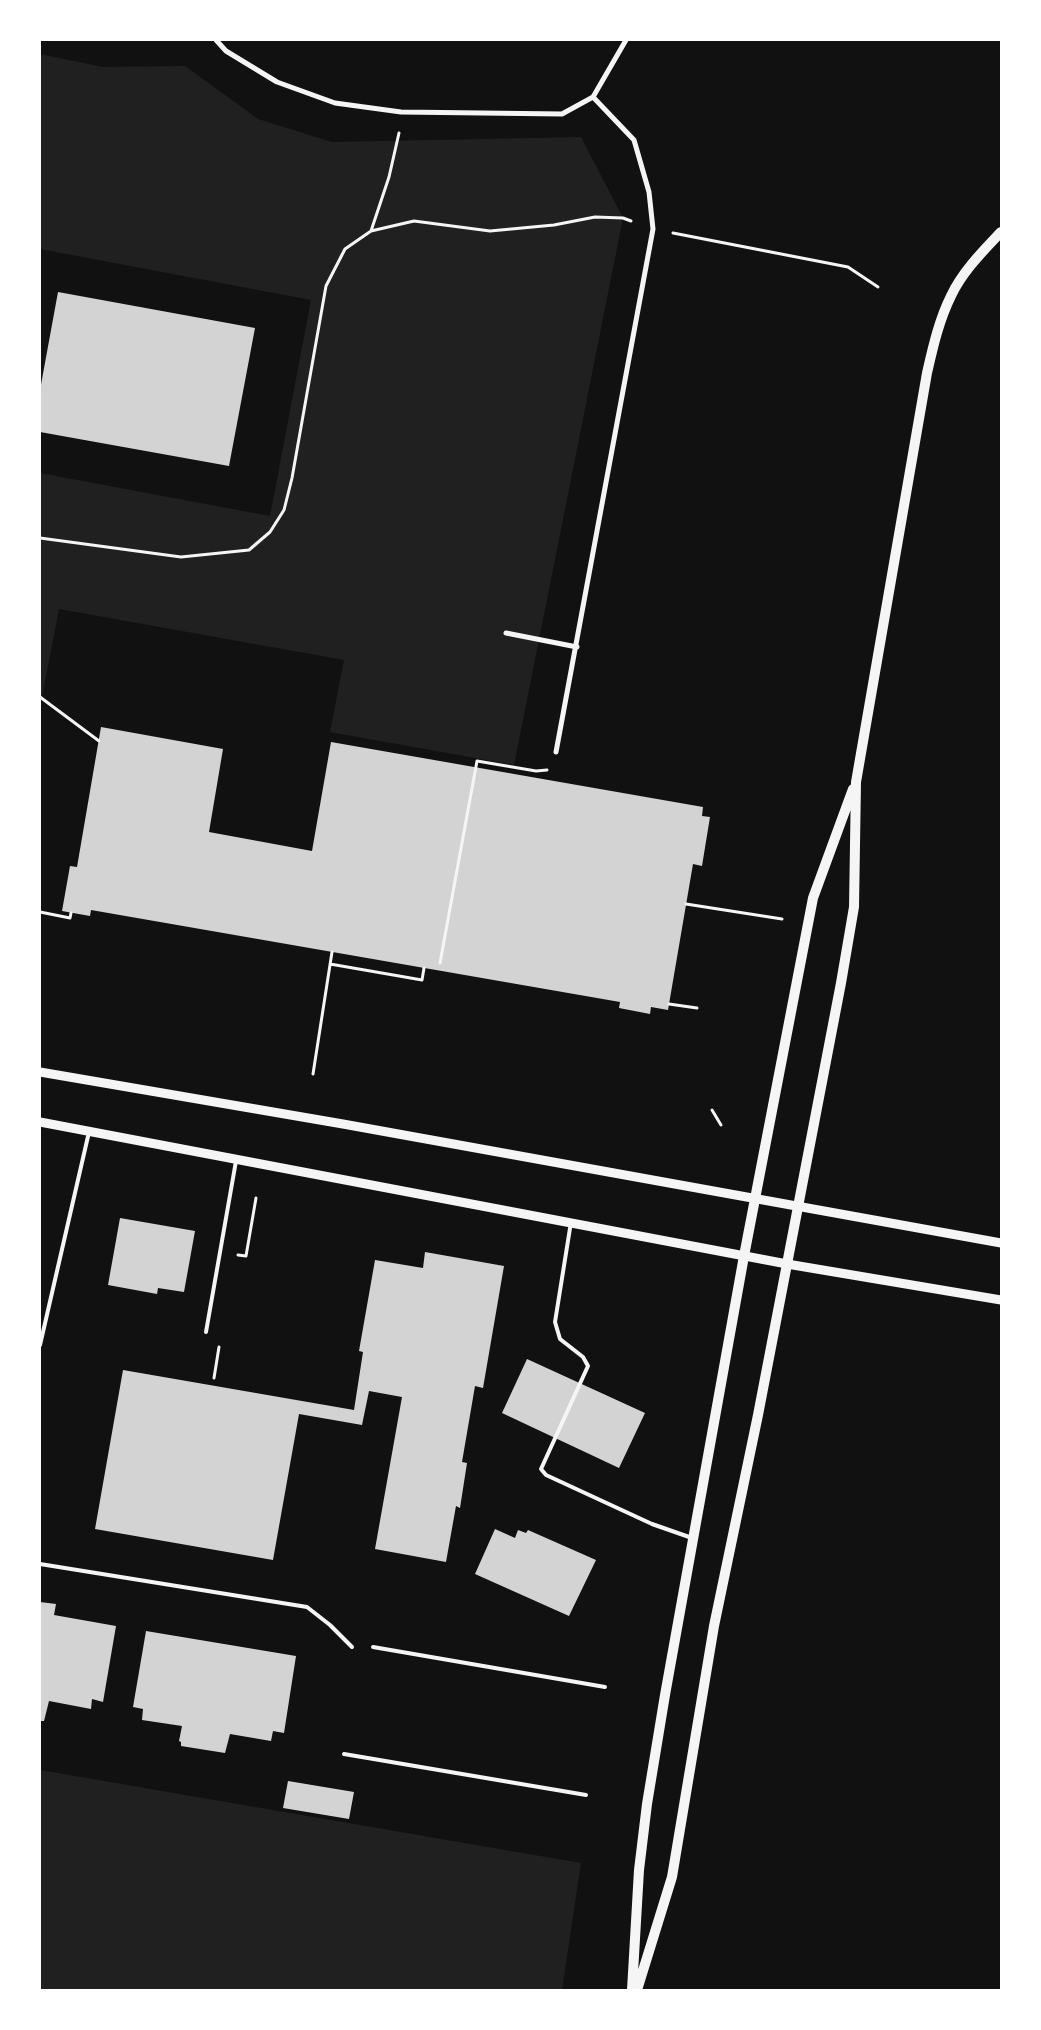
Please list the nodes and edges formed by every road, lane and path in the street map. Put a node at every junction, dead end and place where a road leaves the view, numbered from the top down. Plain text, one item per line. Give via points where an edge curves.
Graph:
1 (216, 40) edge
2 (626, 40) edge
3 (593, 96) junction
4 (401, 112) junction
5 (654, 229) junction
6 (371, 231) junction
7 (1001, 232) edge
8 (878, 287) dead end
9 (40, 538) edge
10 (506, 633) dead end
11 (577, 647) junction
12 (40, 698) edge
13 (99, 741) dead end
14 (556, 752) joint
15 (856, 782) junction
16 (686, 904) dead end
17 (40, 912) edge
18 (71, 913) dead end
19 (782, 920) dead end
20 (332, 952) dead end
21 (440, 963) dead end
22 (330, 964) junction
23 (424, 968) dead end
24 (669, 1004) dead end
25 (697, 1008) dead end
26 (40, 1072) edge
27 (313, 1074) dead end
28 (712, 1110) dead end
29 (40, 1122) edge
30 (721, 1125) dead end
31 (89, 1132) junction
32 (236, 1159) junction
33 (756, 1199) junction
34 (799, 1207) junction
35 (571, 1222) junction
36 (1001, 1243) edge
37 (744, 1256) junction
38 (788, 1264) junction
39 (1001, 1300) edge
40 (206, 1332) dead end
41 (40, 1345) edge
42 (694, 1539) junction
43 (40, 1564) edge
44 (352, 1647) dead end
45 (373, 1647) dead end
46 (605, 1687) dead end
47 (344, 1754) dead end
48 (586, 1795) dead end
49 (632, 1990) edge
50 (637, 1990) edge

1 - 4 street via 226,51 277,82 335,103
2 - 3 street
3 - 4 street via 562,114
3 - 5 street via 634,140 649,192
4 - 6 path via 393,160
5 - 6 path via 623,218 595,217 554,225 490,231 414,221
5 - 8 path via 848,267
5 - 11 street
6 - 9 path via 345,248 326,286 292,478 284,510 270,532 249,550 181,557
7 - 15 main road via 976,259 951,294 937,331
10 - 11 street
11 - 14 street
12 - 13 path
14 - 21 path via 564,755 559,770 536,771 477,761
15 - 33 main road via 812,898
15 - 34 main road via 854,908
16 - 19 path
17 - 18 path via 70,918
20 - 22 path
22 - 23 path via 422,980
22 - 27 path
24 - 25 path
26 - 33 street
28 - 30 path
29 - 31 street
31 - 32 street
31 - 41 lane
32 - 35 street
32 - 40 lane
33 - 34 street
33 - 37 main road
34 - 36 street
34 - 38 main road
35 - 37 street
35 - 42 lane via 555,1322 560,1339 583,1356 588,1366 541,1470 652,1524
37 - 38 street
37 - 42 main road
38 - 39 street
38 - 50 main road via 714,1626 672,1877
42 - 49 main road via 647,1804 639,1870
43 - 44 lane via 307,1607
45 - 46 lane
47 - 48 lane

